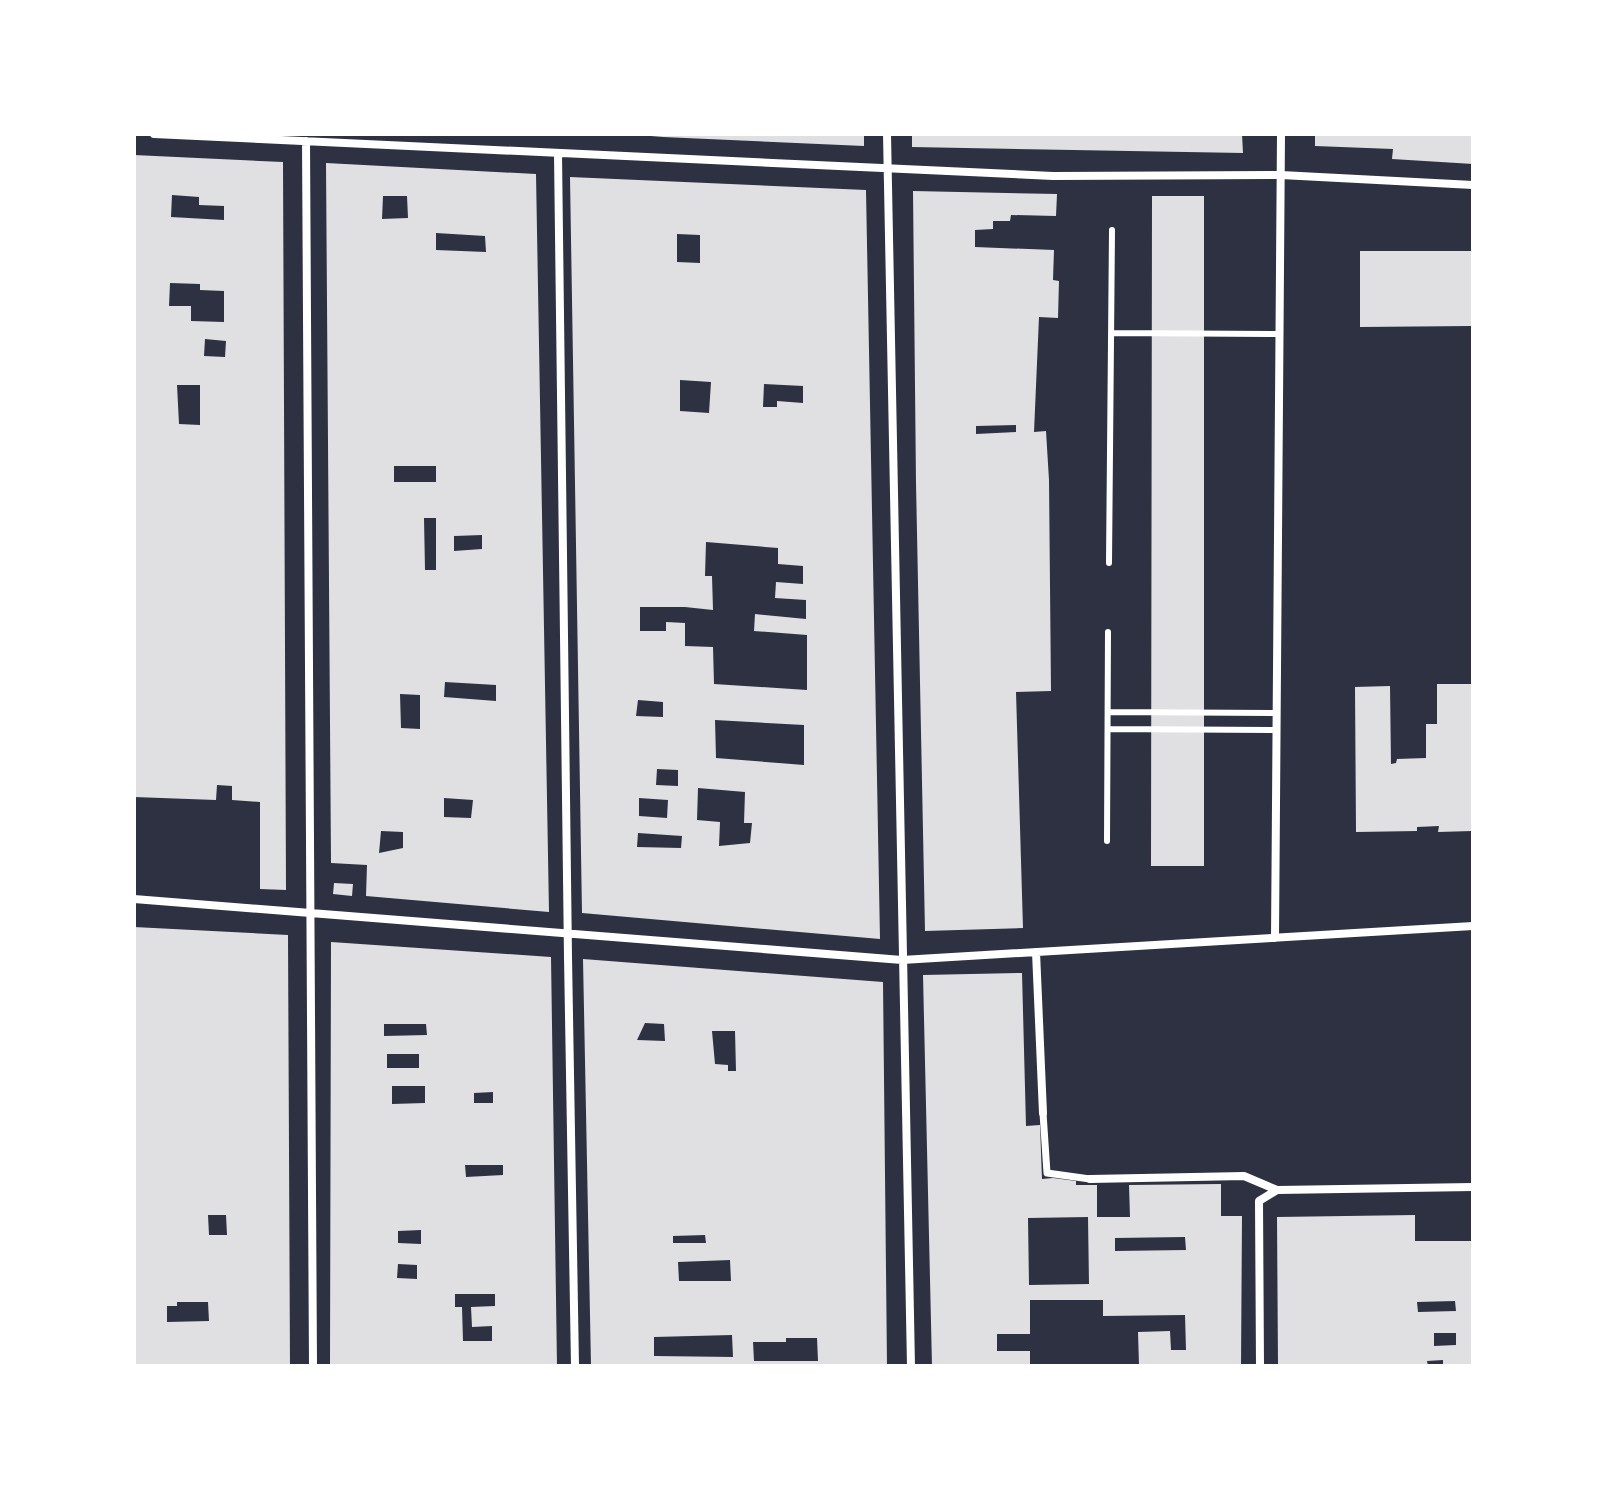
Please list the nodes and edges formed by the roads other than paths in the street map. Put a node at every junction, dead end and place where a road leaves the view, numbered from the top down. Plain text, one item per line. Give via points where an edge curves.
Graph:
1 (154, 134) edge
2 (887, 134) edge
3 (1281, 134) edge
4 (306, 141) junction
5 (558, 154) junction
6 (887, 167) junction
7 (1281, 175) junction
8 (1473, 185) edge
9 (1112, 230) dead end
10 (1111, 333) junction
11 (1280, 334) junction
12 (1109, 563) dead end
13 (1108, 632) dead end
14 (1108, 712) junction
15 (1277, 713) junction
16 (1108, 729) junction
17 (1277, 730) junction
18 (1107, 841) dead end
19 (134, 899) edge
20 (311, 913) junction
21 (1473, 926) edge
22 (568, 934) junction
23 (1275, 938) junction
24 (1036, 952) junction
25 (902, 960) junction
26 (1043, 1113) joint
27 (1090, 1179) joint
28 (1473, 1187) edge
29 (1277, 1190) junction
30 (313, 1366) edge
31 (575, 1366) edge
32 (911, 1366) edge
33 (1260, 1366) edge

1 - 4 street
2 - 6 street
3 - 7 street
4 - 5 street
4 - 20 street
5 - 6 street
5 - 22 street
6 - 7 street via 1053,176
6 - 25 street
7 - 8 street
7 - 11 street
9 - 10 lane
10 - 11 lane
10 - 12 lane
11 - 15 street
13 - 14 lane
14 - 15 lane
14 - 16 lane
15 - 17 street
16 - 17 lane
16 - 18 lane
17 - 23 street
19 - 20 street
20 - 22 street
20 - 30 street
21 - 23 street
22 - 25 street
22 - 31 street
23 - 24 street
24 - 25 street
24 - 26 street
25 - 32 street
26 - 27 street via 1047,1173
27 - 29 street via 1244,1176
28 - 29 street
29 - 33 street via 1259,1201

